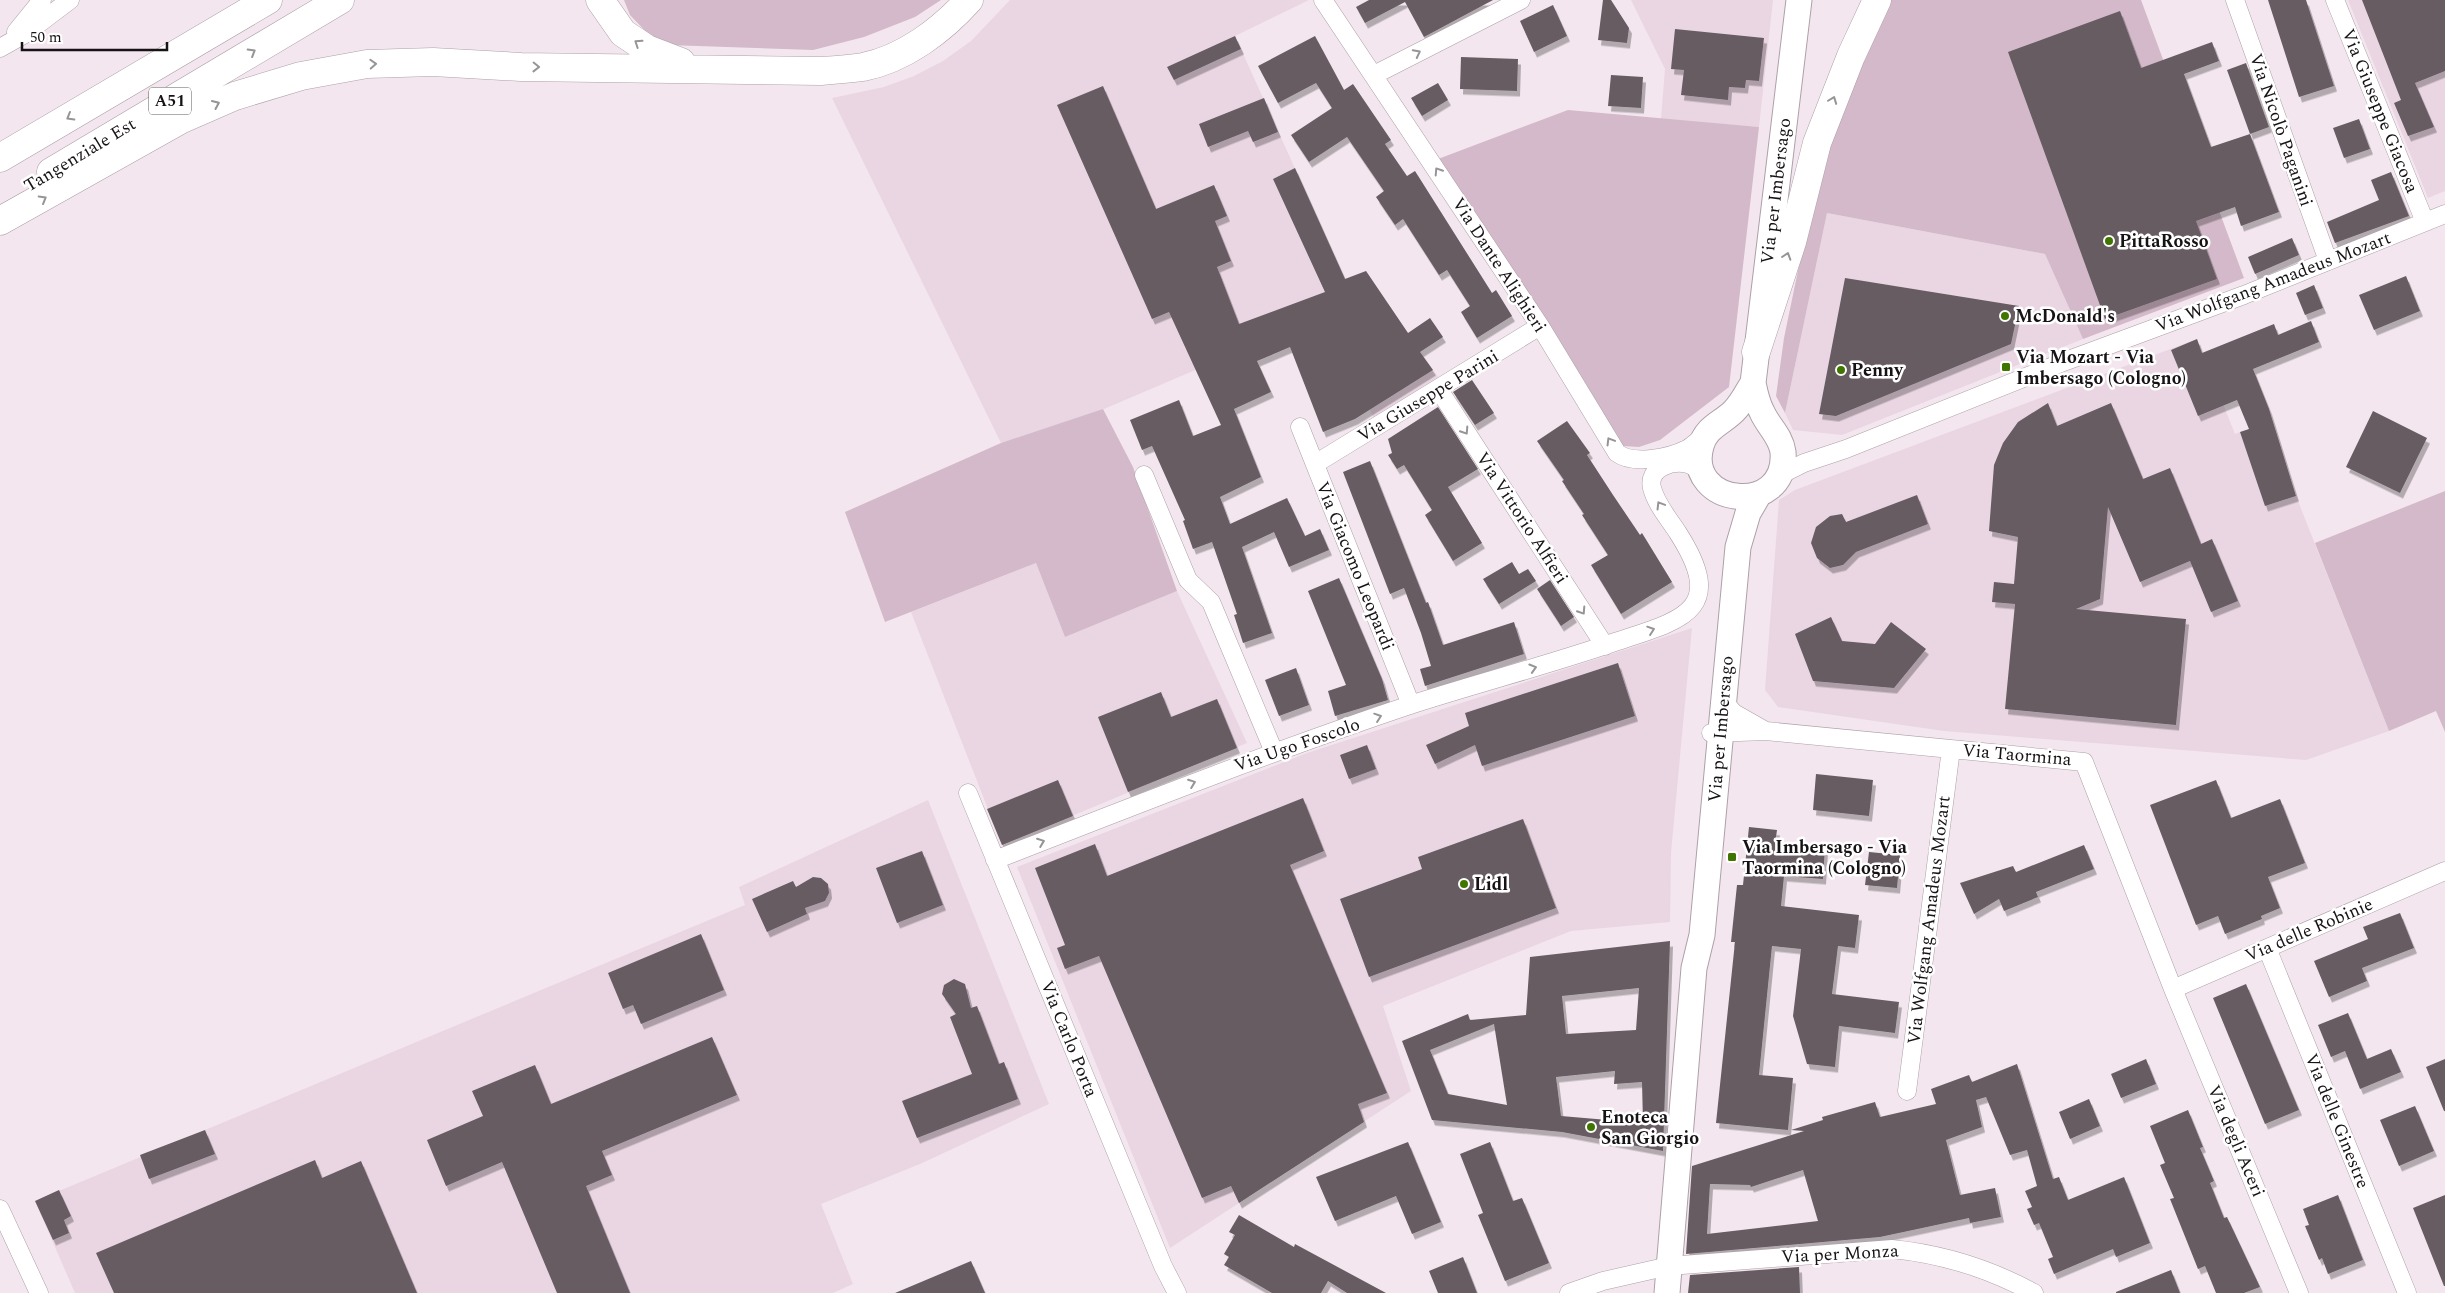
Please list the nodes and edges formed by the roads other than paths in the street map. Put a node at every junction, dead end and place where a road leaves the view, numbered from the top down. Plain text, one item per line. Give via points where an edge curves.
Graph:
1 (42, 0) edge
2 (70, 0) edge
3 (230, 0) edge
4 (268, 0) edge
5 (340, 0) edge
6 (600, 0) edge
7 (969, 0) edge
8 (1323, 0) edge
9 (1522, 0) edge
10 (1799, 0) edge
11 (1877, 0) edge
12 (2235, 0) edge
13 (2335, 0) edge
14 (698, 68) junction
15 (1374, 75) junction
16 (112, 93) junction
17 (0, 158) edge
18 (0, 203) edge
19 (2445, 214) edge
20 (0, 221) edge
21 (2424, 222) junction
22 (2328, 261) junction
23 (1540, 326) junction
24 (1756, 352) junction
25 (1753, 383) junction
26 (1439, 390) junction
27 (1729, 416) junction
28 (1300, 427) dead end
29 (1774, 431) junction
30 (1706, 434) junction
31 (1821, 457) junction
32 (1315, 464) junction
33 (1703, 474) junction
34 (1144, 475) dead end
35 (1778, 476) junction
36 (1721, 493) junction
37 (1759, 494) junction
38 (1605, 646) junction
39 (1724, 702) junction
40 (1411, 705) junction
41 (1766, 732) junction
42 (1716, 733) junction
43 (1951, 749) junction
44 (1274, 752) junction
45 (968, 793) dead end
46 (995, 860) junction
47 (2443, 877) edge
48 (2267, 948) junction
49 (2173, 989) junction
50 (1908, 1091) dead end
51 (0, 1209) edge
52 (1668, 1266) junction
53 (1177, 1290) edge
54 (39, 1293) edge
55 (1569, 1293) edge
56 (1667, 1293) edge
57 (2034, 1293) edge
58 (2299, 1293) edge
59 (2407, 1293) edge

1 - 2 street via 0,48 25,34
3 - 16 highway
4 - 16 highway, Tangenziale Est / A51
18 -> 5 highway, Tangenziale Est / A51
14 -> 6 highway via 647,49 623,33
7 - 14 highway via 928,37 884,61 864,67 820,71
8 - 15 street, Via Dante Alighieri
15 -> 9 street
10 - 24 main road, Via per Imbersago
24 -> 11 highway via 1792,242 1817,143
12 - 22 street, Via Nicolò Paganini
13 - 21 street, Via Giuseppe Giacosa
20 -> 14 highway via 180,120 235,96 301,76 367,64 433,62 521,67
23 -> 15 street, Via Dante Alighieri
16 -> 17 highway, A51
19 - 21 street, Via Wolfgang Amadeus Mozart
21 - 22 street, Via Wolfgang Amadeus Mozart
22 - 31 street, Via Wolfgang Amadeus Mozart
23 - 26 street, Via Giuseppe Parini
30 -> 23 street, Via Dante Alighieri via 1676,452 1639,460 1623,457 1617,453
24 - 25 main road, Via per Imbersago
25 - 27 main road, Via per Imbersago
25 - 29 main road, Via per Imbersago via 1761,411
26 - 32 street, Via Giuseppe Parini
26 -> 38 street, Via Vittorio Alfieri
27 - 29 main road via 1743,414 1757,418
27 - 30 main road, Via per Imbersago
28 - 32 street, Via Giacomo Leopardi
29 - 31 street via 1792,448
29 - 35 main road, Via per Imbersago via 1783,451
30 - 33 main road via 1700,447
31 - 35 street, Via Wolfgang Amadeus Mozart
32 - 40 street, Via Giacomo Leopardi
33 - 36 main road, Via per Imbersago
38 -> 33 street via 1667,624 1681,617 1694,603 1700,586 1698,569 1656,499 1651,478 1656,470 1679,462 1696,467
34 - 44 street via 1188,580 1211,602
35 - 37 main road, Via per Imbersago
36 - 37 main road via 1746,498
36 - 42 main road, Via per Imbersago via 1728,512 1729,547
37 - 39 main road, Via per Imbersago via 1748,513 1738,547
40 -> 38 street, Via Ugo Foscolo
39 - 41 street, Via Taormina via 1744,720
39 - 42 main road, Via per Imbersago
44 -> 40 street, Via Ugo Foscolo
41 - 42 street, Via Taormina
41 - 43 street, Via Taormina
42 - 52 main road, Via per Imbersago via 1692,937 1694,968
43 - 49 street, Via Taormina via 2084,762
43 - 50 street, Via Wolfgang Amadeus Mozart
46 -> 44 street, Via Ugo Foscolo
45 - 46 street, Via Carlo Porta
46 - 53 street, Via Carlo Porta via 1162,1266
47 - 48 street, Via delle Robinie
48 - 49 street, Via delle Robinie
48 - 59 street, Via delle Ginestre
49 - 58 street, Via degli Aceri
51 - 54 street
52 - 55 street, Via per Monza via 1603,1280
52 - 56 main road, Via per Imbersago
52 - 57 street, Via per Monza via 1892,1249 1920,1252 1980,1268

